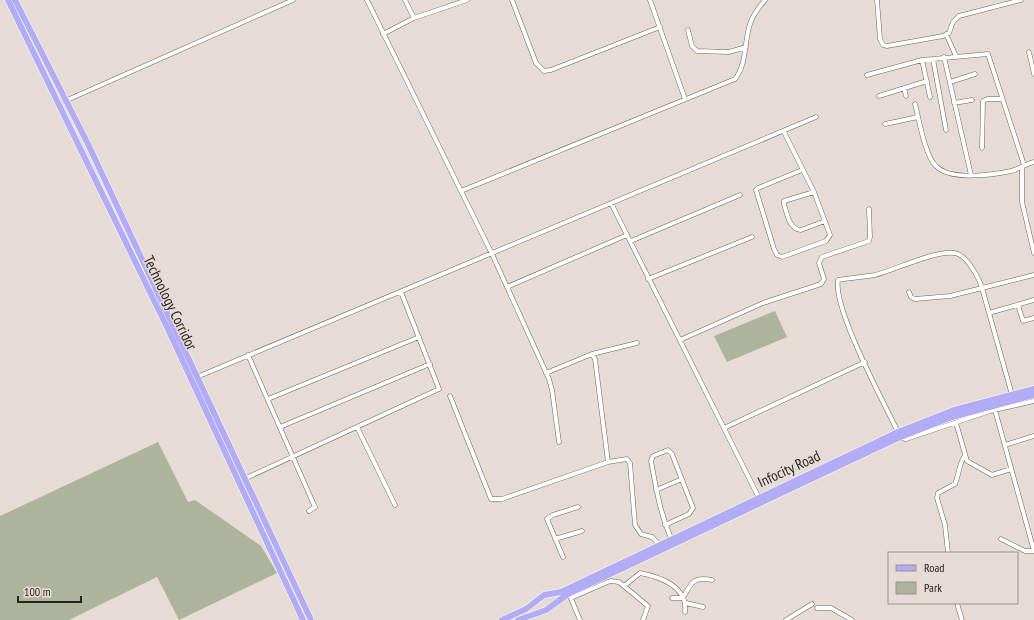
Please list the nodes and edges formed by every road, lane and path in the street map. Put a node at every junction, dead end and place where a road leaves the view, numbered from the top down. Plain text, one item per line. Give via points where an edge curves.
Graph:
1 (8, 0) edge
2 (15, 0) edge
3 (293, 0) edge
4 (367, 0) edge
5 (404, 0) edge
6 (467, 0) edge
7 (512, 0) edge
8 (650, 0) edge
9 (764, 0) edge
10 (877, 0) edge
11 (1021, 0) edge
12 (414, 18) junction
13 (660, 27) junction
14 (688, 30) dead end
15 (383, 34) junction
16 (946, 34) junction
17 (746, 47) junction
18 (1029, 52) dead end
19 (956, 56) junction
20 (944, 57) junction
21 (933, 59) junction
22 (922, 60) junction
23 (975, 74) dead end
24 (1034, 74) edge
25 (867, 75) dead end
26 (927, 81) junction
27 (950, 82) junction
28 (904, 88) junction
29 (879, 96) dead end
30 (906, 96) dead end
31 (930, 97) dead end
32 (685, 99) junction
33 (1002, 99) junction
34 (972, 100) dead end
35 (65, 101) junction
36 (954, 103) junction
37 (915, 104) dead end
38 (816, 117) dead end
39 (918, 117) junction
40 (885, 124) dead end
41 (946, 130) dead end
42 (784, 132) junction
43 (982, 148) dead end
44 (1034, 162) edge
45 (1023, 166) junction
46 (802, 170) junction
47 (971, 175) junction
48 (461, 191) junction
49 (814, 192) junction
50 (740, 194) dead end
51 (611, 203) junction
52 (869, 209) dead end
53 (825, 221) junction
54 (628, 235) junction
55 (752, 237) dead end
56 (631, 242) junction
57 (1034, 253) edge
58 (492, 254) junction
59 (1034, 275) edge
60 (648, 279) junction
61 (507, 287) junction
62 (982, 288) junction
63 (401, 292) junction
64 (909, 292) dead end
65 (1034, 300) edge
66 (1018, 305) junction
67 (989, 313) junction
68 (1034, 318) edge
69 (419, 337) junction
70 (680, 340) junction
71 (637, 344) dead end
72 (592, 354) junction
73 (248, 355) junction
74 (865, 362) junction
75 (430, 364) junction
76 (546, 373) junction
77 (197, 377) junction
78 (1034, 389) edge
79 (1012, 395) junction
80 (1034, 395) edge
81 (450, 396) dead end
82 (268, 399) junction
83 (1034, 401) edge
84 (976, 408) junction
85 (995, 410) junction
86 (956, 423) junction
87 (280, 426) junction
88 (357, 427) junction
89 (724, 428) junction
90 (898, 435) junction
91 (1034, 436) edge
92 (558, 442) dead end
93 (1005, 445) junction
94 (858, 454) junction
95 (965, 455) junction
96 (292, 457) junction
97 (232, 460) junction
98 (608, 462) junction
99 (1011, 469) junction
100 (244, 478) junction
101 (682, 479) junction
102 (656, 490) junction
103 (759, 498) junction
104 (396, 505) dead end
105 (578, 506) dead end
106 (309, 511) dead end
107 (727, 516) junction
108 (665, 525) junction
109 (582, 531) dead end
110 (671, 538) junction
111 (555, 539) junction
112 (1001, 539) dead end
113 (659, 544) junction
114 (948, 552) edge
115 (563, 557) dead end
116 (712, 580) dead end
117 (624, 586) junction
118 (566, 595) junction
119 (672, 598) dead end
120 (683, 598) junction
121 (686, 603) junction
122 (812, 604) dead end
123 (957, 604) edge
124 (703, 606) dead end
125 (817, 608) dead end
126 (527, 612) junction
127 (685, 612) dead end
128 (303, 620) edge
129 (311, 620) edge
130 (502, 620) edge
131 (518, 620) edge
132 (580, 620) edge
133 (643, 620) edge
134 (786, 620) edge
135 (852, 620) edge
136 (962, 620) edge

1 - 97 main road, Technology Corridor
2 - 35 main road
3 - 35 street
4 - 15 street
5 - 12 street
6 - 12 street
7 - 13 street via 536,63 544,71
8 - 13 street
9 - 17 street via 750,24
10 - 16 street via 880,39 883,45
11 - 16 street via 959,16
12 - 15 street
13 - 32 street
14 - 17 street via 692,46 697,51 729,52
15 - 48 street
16 - 19 street
17 - 32 street via 742,69 735,79
18 - 24 street
19 - 20 street
19 - 33 street via 988,54
20 - 21 street
20 - 27 street
21 - 22 street
21 - 41 street
22 - 25 street
22 - 26 street
23 - 27 street
26 - 28 street
26 - 31 street
27 - 36 street
28 - 29 street
28 - 30 street
32 - 48 street
33 - 43 street via 983,101
33 - 45 street
34 - 36 street
35 - 77 main road via 88,144
36 - 47 street
37 - 39 street
38 - 42 street
39 - 40 street
39 - 47 street via 935,165 952,174
42 - 46 street
42 - 51 street
44 - 45 street
45 - 47 street via 986,175
45 - 57 street via 1022,202
46 - 49 street
46 - 53 street via 756,190 777,255 786,256 826,241 830,234
48 - 58 street
49 - 53 street
49 - 53 street via 784,201 791,225 801,230
50 - 56 street
51 - 54 street
51 - 58 street
52 - 70 street via 869,241 822,257 819,263 824,279 821,284 763,303
54 - 56 street
54 - 61 street
55 - 60 street
56 - 60 street
58 - 61 street
58 - 63 street
59 - 62 street
60 - 70 street
61 - 76 street
62 - 64 street via 950,296 916,299 911,297
62 - 67 street
62 - 74 street via 978,276 964,258 950,253 876,275 838,280 838,290 849,328
63 - 69 street
63 - 73 street
65 - 66 street
66 - 67 street
66 - 68 street via 1023,321
67 - 79 street
69 - 75 street
69 - 82 street
70 - 89 street
71 - 72 street
72 - 76 street
72 - 98 street via 595,359
73 - 77 street
73 - 82 street
74 - 89 street
74 - 90 street
75 - 87 street
75 - 88 street via 439,389
76 - 92 street via 552,390
77 - 97 main road
78 - 79 main road, Infocity Road
79 - 84 main road, Infocity Road
80 - 84 main road, Infocity Road
81 - 98 street via 491,499 502,499
82 - 87 street
83 - 85 street
84 - 90 main road, Infocity Road
85 - 86 street
85 - 93 street
86 - 90 street via 906,439
86 - 95 street
87 - 96 street
88 - 96 street
88 - 104 street
89 - 103 street
90 - 94 main road, Infocity Road
91 - 93 street
93 - 99 street
94 - 103 main road, Infocity Road
94 - 107 main road, Infocity Road
95 - 99 street via 967,461 992,475
95 - 114 street via 959,464 955,484 938,493 937,498 945,525
96 - 100 street
96 - 106 street via 315,507
97 - 100 main road
97 - 128 main road, Technology Corridor
98 - 113 street via 623,458 629,460 635,526 641,534 652,537
99 - 112 street via 1034,551 1025,551
100 - 129 main road
101 - 102 street
101 - 102 street via 670,451 665,450 651,458
101 - 108 street via 693,508 689,514
102 - 108 street
103 - 107 main road, Infocity Road
105 - 111 street via 549,516 547,522
107 - 110 main road, Infocity Road
107 - 118 main road, Infocity Road
108 - 110 street
109 - 111 street
110 - 113 main road, Infocity Road
111 - 115 street
113 - 118 main road, Infocity Road
116 - 120 street via 700,578 694,581
117 - 118 street via 619,582 610,581
117 - 120 street via 640,573 646,574 677,586
117 - 133 street via 648,606
118 - 126 main road, Infocity Road via 546,610
118 - 126 main road, Infocity Road via 544,595
118 - 132 street
119 - 120 street
120 - 121 street
121 - 124 street
121 - 127 street
122 - 134 street
123 - 136 street
125 - 135 street via 831,608
126 - 130 main road, Infocity Road
126 - 131 main road, Infocity Road

